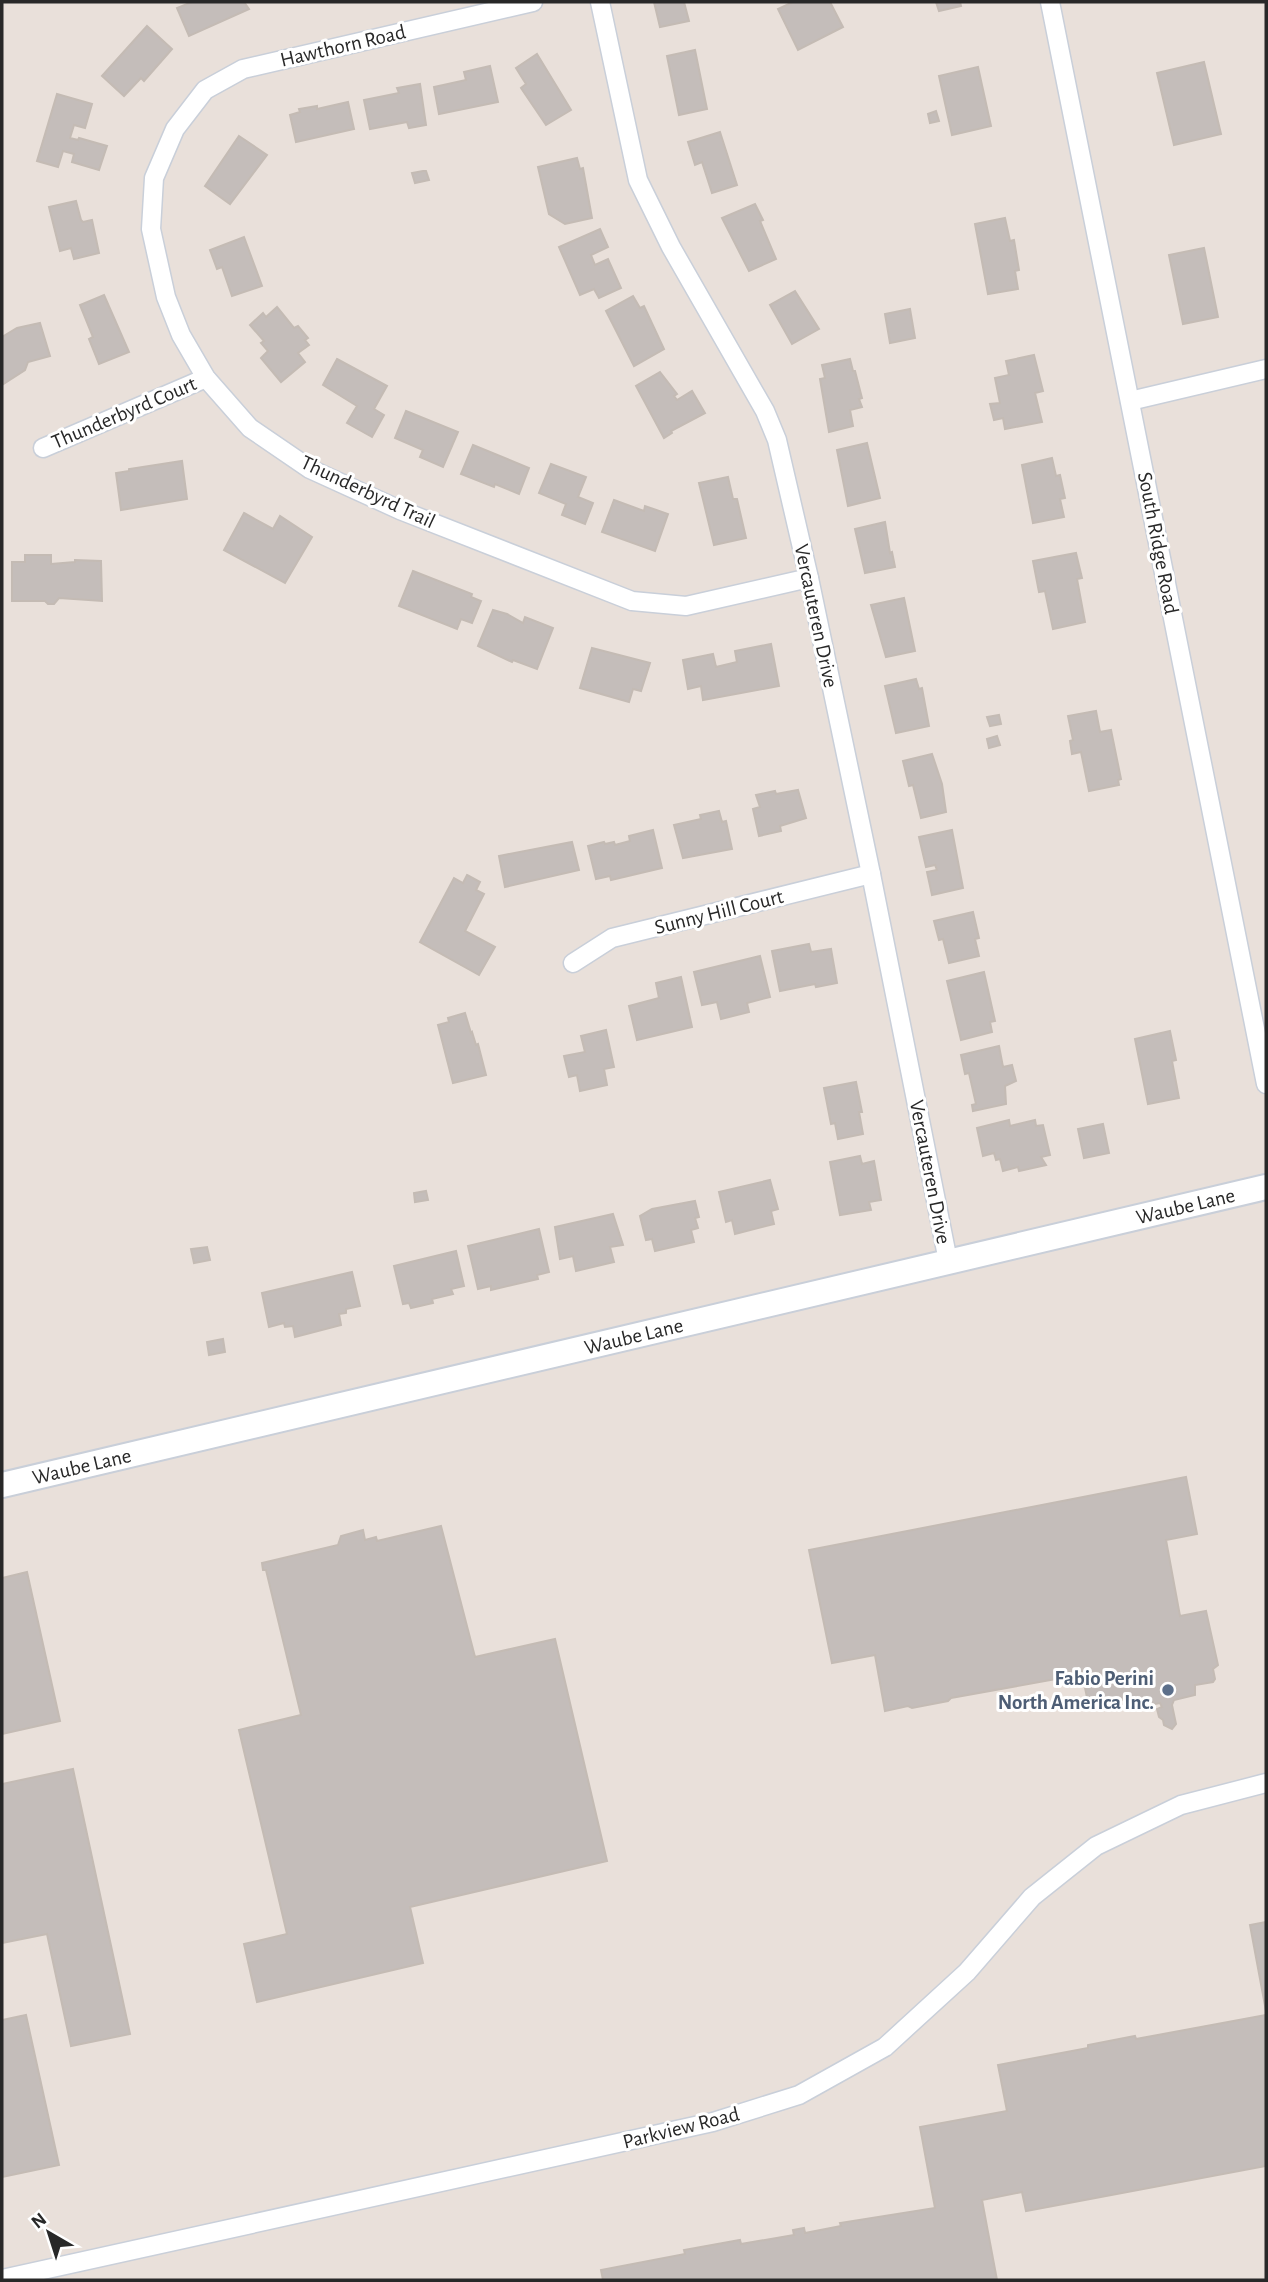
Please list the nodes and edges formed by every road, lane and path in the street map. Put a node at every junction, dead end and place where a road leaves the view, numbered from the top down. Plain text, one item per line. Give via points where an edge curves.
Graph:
1 (533, 2) edge
2 (600, 2) edge
3 (1050, 2) edge
4 (175, 129) joint
5 (1266, 369) edge
6 (206, 378) junction
7 (1130, 401) junction
8 (43, 448) dead end
9 (809, 578) junction
10 (871, 874) junction
11 (573, 962) dead end
12 (1266, 1084) edge
13 (1266, 1187) edge
14 (948, 1261) junction
15 (2, 1485) edge
16 (1266, 1783) edge
17 (2, 2279) edge

1 - 4 street, Hawthorn Road via 243,69 205,90
2 - 9 street, Vercauteren Drive via 638,180 765,411 777,440
3 - 7 street, South Ridge Road
4 - 6 street, Thunderbyrd Trail via 154,178 151,229 166,297
5 - 7 street
6 - 8 street, Thunderbyrd Court
6 - 9 street, Thunderbyrd Trail via 250,428 310,469 400,510 632,601 687,606
7 - 12 street, South Ridge Road
9 - 10 street, Vercauteren Drive
10 - 11 street, Sunny Hill Court via 612,938
10 - 14 street, Vercauteren Drive
13 - 14 main road, Waube Lane
14 - 15 main road, Waube Lane
16 - 17 street, Parkview Road via 1181,1805 1096,1846 1032,1897 967,1972 885,2047 799,2095 713,2122

